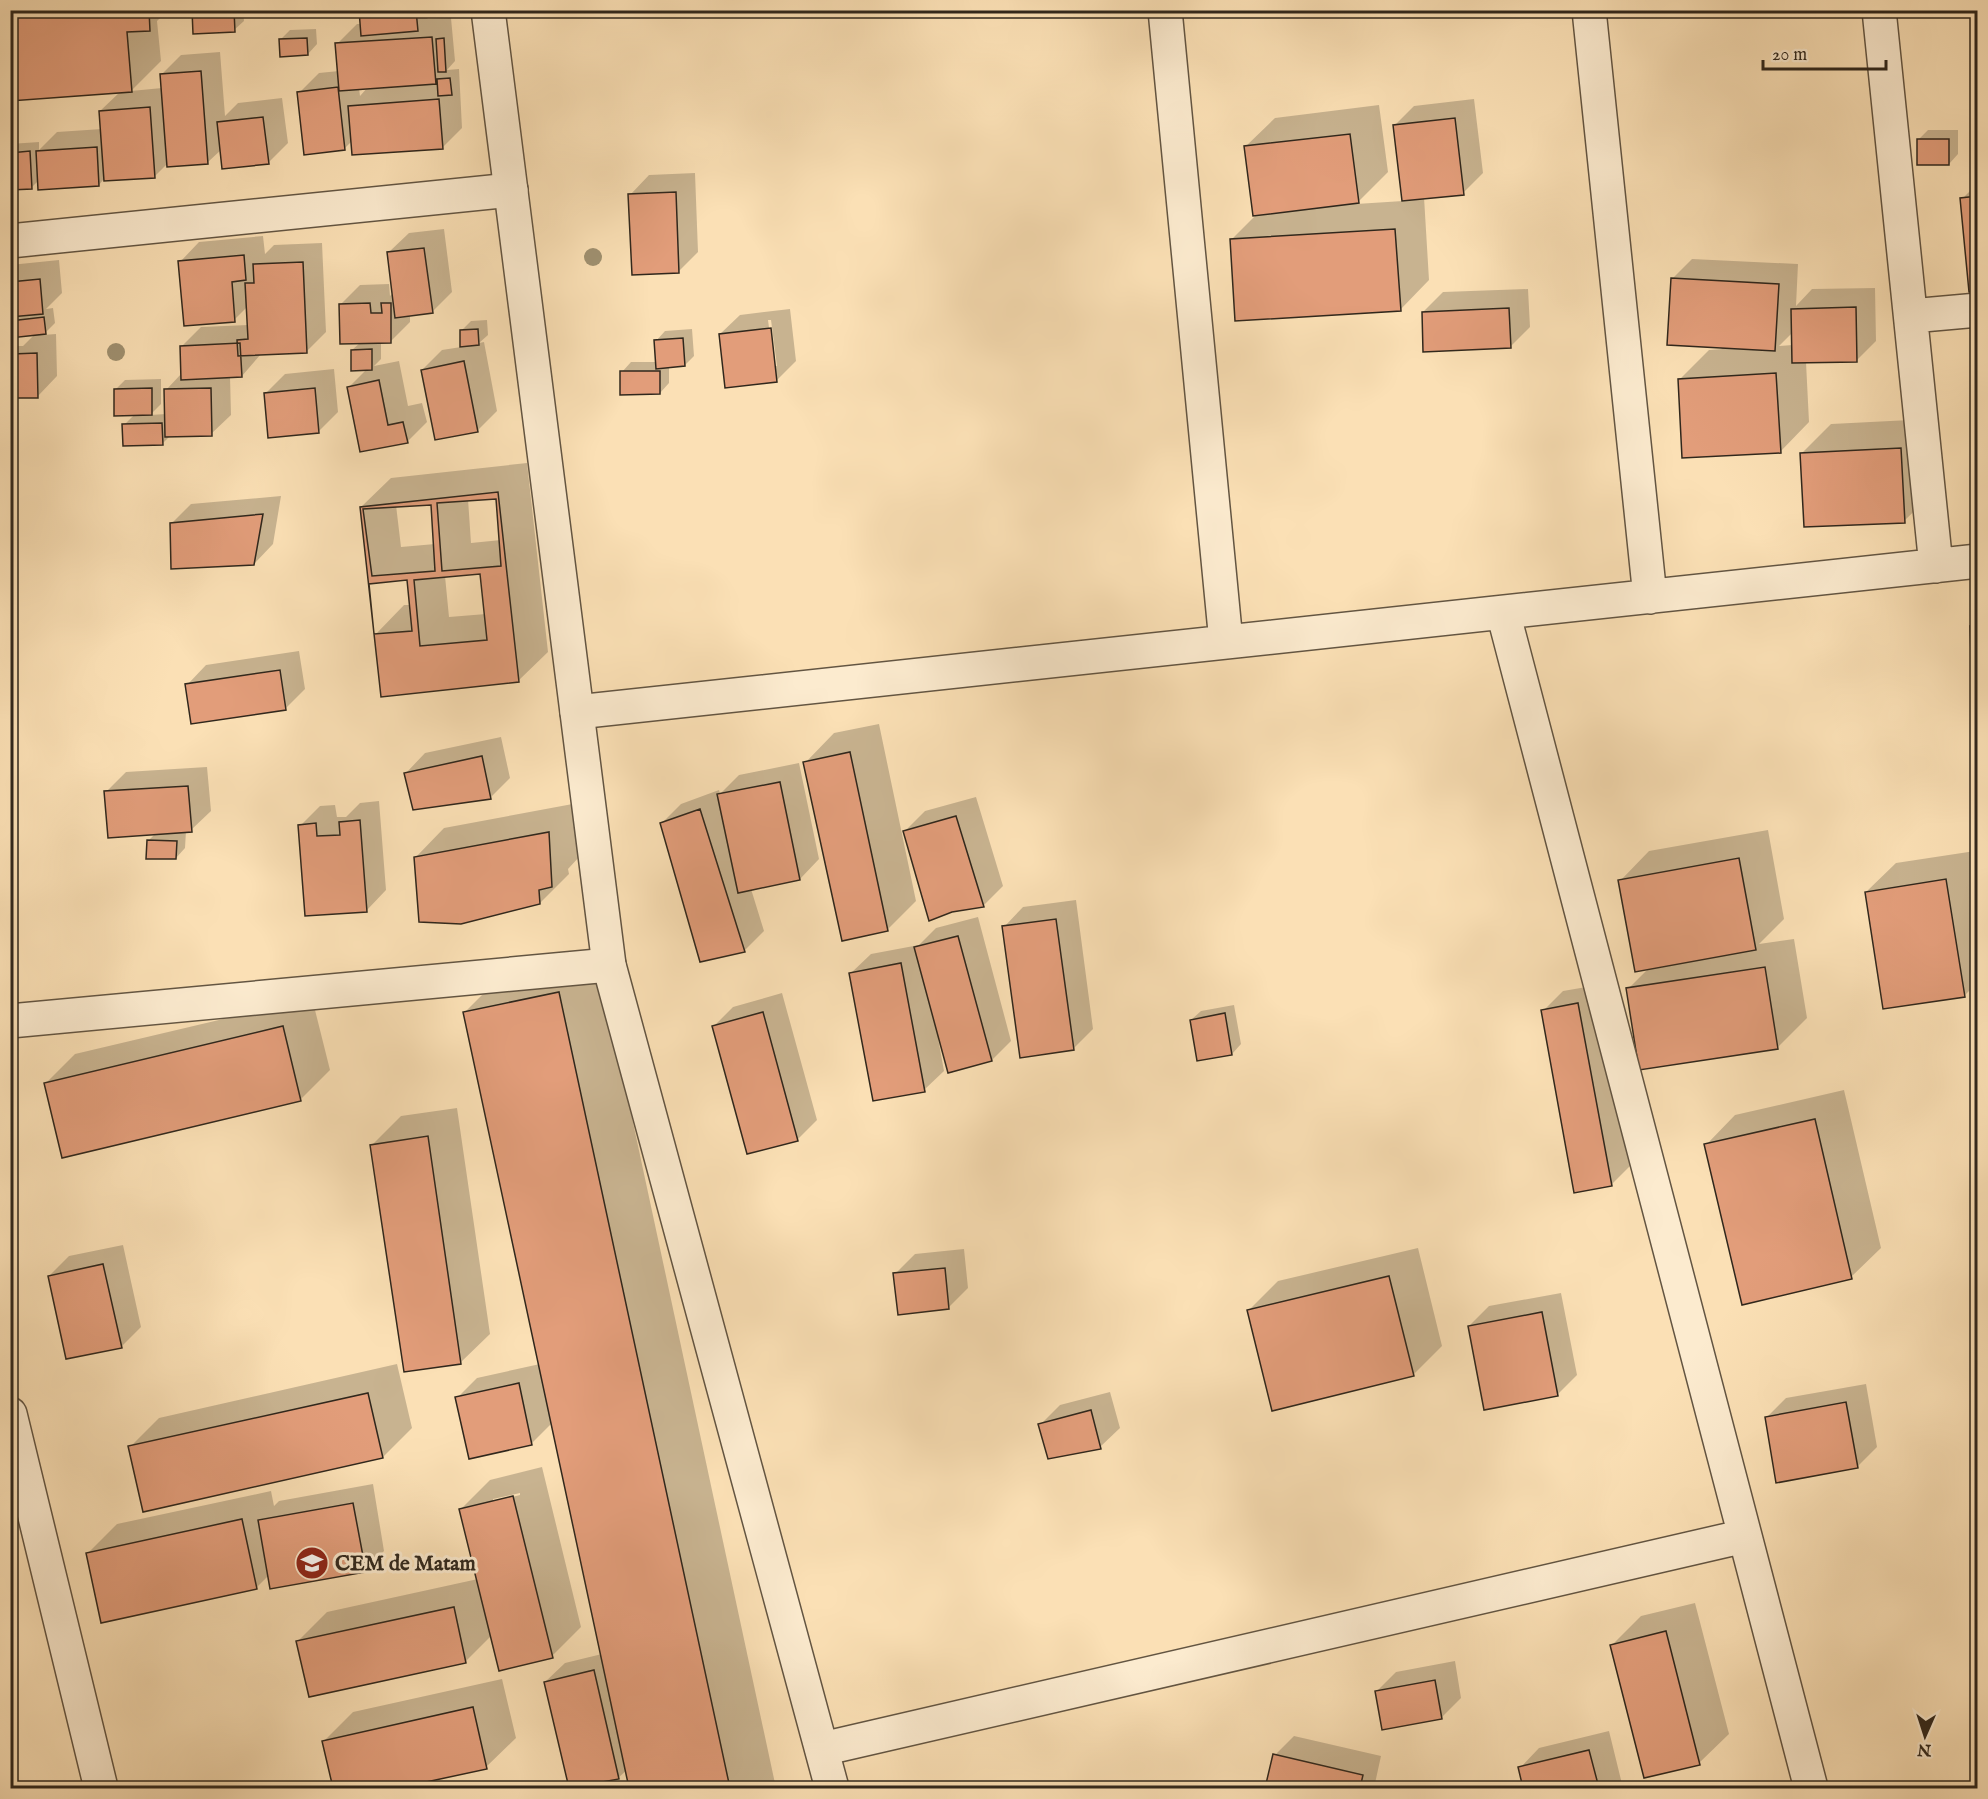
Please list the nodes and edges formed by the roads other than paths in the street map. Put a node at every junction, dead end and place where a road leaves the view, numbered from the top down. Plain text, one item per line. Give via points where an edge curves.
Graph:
1 (488, 10) edge
2 (1165, 10) edge
3 (1589, 10) edge
4 (1879, 10) edge
5 (511, 190) junction
6 (10, 241) edge
7 (1977, 310) edge
8 (1911, 316) junction
9 (1977, 561) edge
10 (1936, 566) junction
11 (1650, 597) junction
12 (1503, 612) junction
13 (1226, 642) junction
14 (577, 712) junction
15 (609, 965) junction
16 (10, 1021) edge
17 (10, 1414) edge
18 (1745, 1536) junction
19 (822, 1749) junction
20 (101, 1788) edge
21 (832, 1788) edge
22 (1811, 1788) edge

1 - 5 street
2 - 13 street
3 - 11 street
4 - 8 street
5 - 6 street
5 - 14 street
7 - 8 street
8 - 10 street
9 - 10 street
10 - 11 street
11 - 12 street
12 - 13 street
12 - 18 street
13 - 14 street
14 - 15 street
15 - 16 street
15 - 19 street
17 - 20 street
18 - 19 street
18 - 22 street
19 - 21 street

